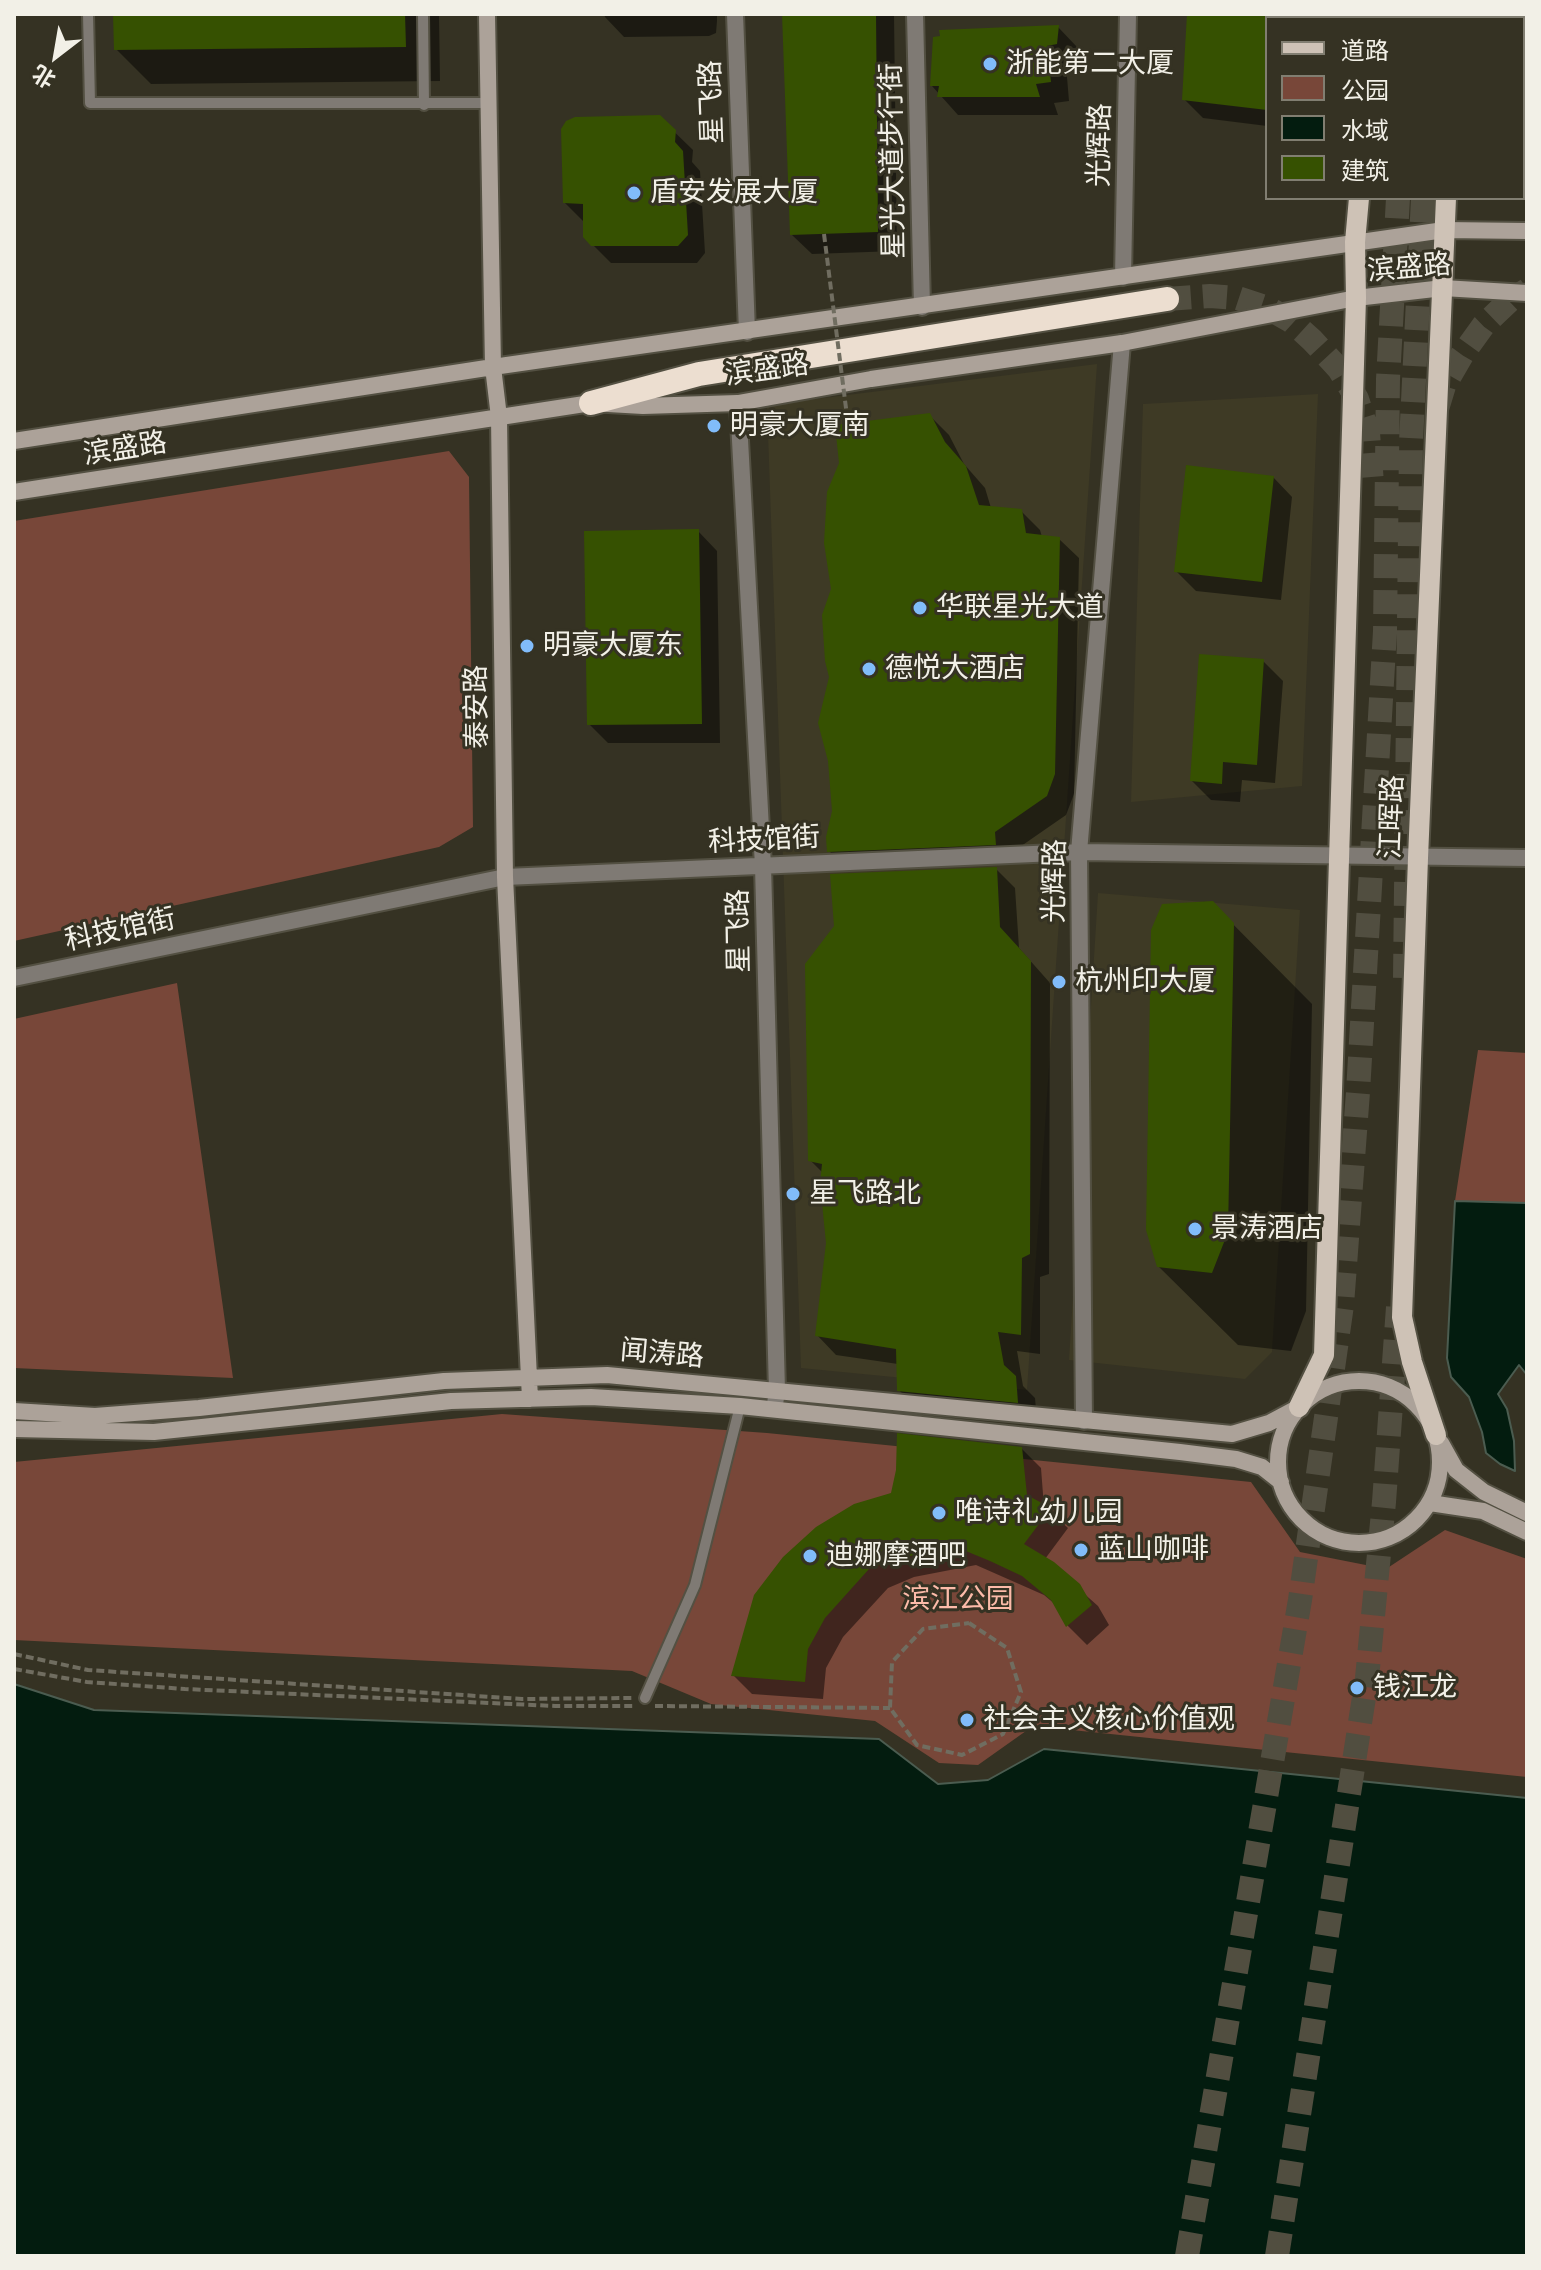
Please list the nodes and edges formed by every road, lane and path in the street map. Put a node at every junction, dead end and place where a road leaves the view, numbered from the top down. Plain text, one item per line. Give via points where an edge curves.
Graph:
1 (88, 14) edge
2 (423, 14) edge
3 (487, 14) edge
4 (735, 14) edge
5 (915, 14) edge
6 (1128, 14) edge
7 (488, 103) junction
8 (424, 105) junction
9 (1359, 200) edge
10 (1446, 200) edge
11 (1444, 230) junction
12 (1527, 231) edge
13 (824, 234) dead end
14 (1355, 242) junction
15 (1123, 277) junction
16 (1443, 288) junction
17 (1527, 293) edge
18 (1356, 298) junction
19 (1167, 299) tunnel mouth
20 (922, 307) junction
21 (747, 332) junction
22 (1122, 343) junction
23 (493, 367) junction
24 (591, 403) junction
25 (738, 403) junction
26 (499, 417) junction
27 (848, 424) dead end
28 (14, 441) edge
29 (14, 492) edge
30 (1079, 852) junction
31 (1340, 854) junction
32 (1418, 858) junction
33 (1527, 858) edge
34 (763, 866) junction
35 (505, 877) junction
36 (14, 978) edge
37 (529, 1378) junction
38 (777, 1391) junction
39 (530, 1399) junction
40 (740, 1406) junction
41 (1299, 1407) junction
42 (774, 1410) junction
43 (14, 1411) edge
44 (1084, 1421) junction
45 (14, 1429) edge
46 (1436, 1435) junction
47 (1281, 1482) junction
48 (1430, 1503) junction
49 (1527, 1513) edge
50 (1527, 1532) edge
51 (14, 1654) edge
52 (14, 1669) edge
53 (648, 1702) junction
54 (635, 1706) dead end
55 (890, 1708) junction

1 - 8 lane via 90,103
2 - 8 lane
3 - 7 main road, 泰安路
4 - 21 street, 星飞路
5 - 20 street, 星光大道步行街
6 - 15 street, 光辉路
7 - 8 lane
7 - 23 main road, 泰安路
9 - 14 main road, 江晖路
10 - 11 main road, 江晖路
11 - 12 main road, 滨盛路
11 - 14 main road, 滨盛路
11 - 16 main road, 江晖路
13 - 27 path, bridge
14 - 15 main road, 滨盛路
14 - 18 main road, 江晖路
15 - 20 main road, 滨盛路
16 - 17 main road, 滨盛路
16 - 18 main road, 滨盛路
16 - 32 main road, 江晖路
18 - 22 main road, 滨盛路
18 - 31 main road, 江晖路
19 - 24 highway via 699,374
20 - 21 main road, 滨盛路
21 - 23 main road, 滨盛路
22 - 25 main road, 滨盛路
22 - 30 street, 光辉路
23 - 26 main road, 泰安路
23 - 28 main road, 滨盛路
24 - 25 main road, 滨盛路
24 - 26 main road, 滨盛路
25 - 34 street, 星飞路
26 - 29 main road, 滨盛路
26 - 35 main road, 泰安路
30 - 31 street, 科技馆街
30 - 34 street, 科技馆街
30 - 44 street, 光辉路
31 - 32 street, 科技馆街
31 - 41 main road, 江晖路 via 1324,1355
32 - 33 street, 科技馆街
32 - 46 main road, 江晖路 via 1402,1317
34 - 35 street, 科技馆街
34 - 38 street, 星飞路
35 - 36 street, 科技馆街
35 - 37 main road, 泰安路
37 - 38 main road, 闻涛路 via 607,1375
37 - 39 main road, 泰安路
37 - 43 main road, 闻涛路 via 444,1381 95,1416
38 - 42 street, 星飞路
38 - 44 main road, 闻涛路
39 - 40 main road, 闻涛路 via 591,1397
39 - 45 main road, 闻涛路 via 451,1401 154,1432
40 - 42 main road, 闻涛路
40 - 53 lane via 695,1585
41 - 44 main road, 闻涛路 via 1232,1434
41 - 46 main road, 闻涛路 via 1332,1385 1379,1383 1401,1392 1422,1410
41 - 47 main road, 闻涛路 via 1284,1430 1278,1456
42 - 47 main road, 闻涛路 via 1236,1459 1262,1467
46 - 48 main road via 1441,1457
46 - 49 main road, 闻涛路 via 1456,1470 1484,1492
47 - 48 main road via 1292,1507 1311,1527 1335,1539 1362,1543 1401,1531
48 - 50 main road via 1483,1511
51 - 53 path via 88,1670 522,1699
52 - 54 path via 87,1682 171,1688
53 - 55 path
55 - 55 path via 917,1745 962,1755 1003,1734 1021,1692 1007,1648 969,1623 923,1629 892,1662

